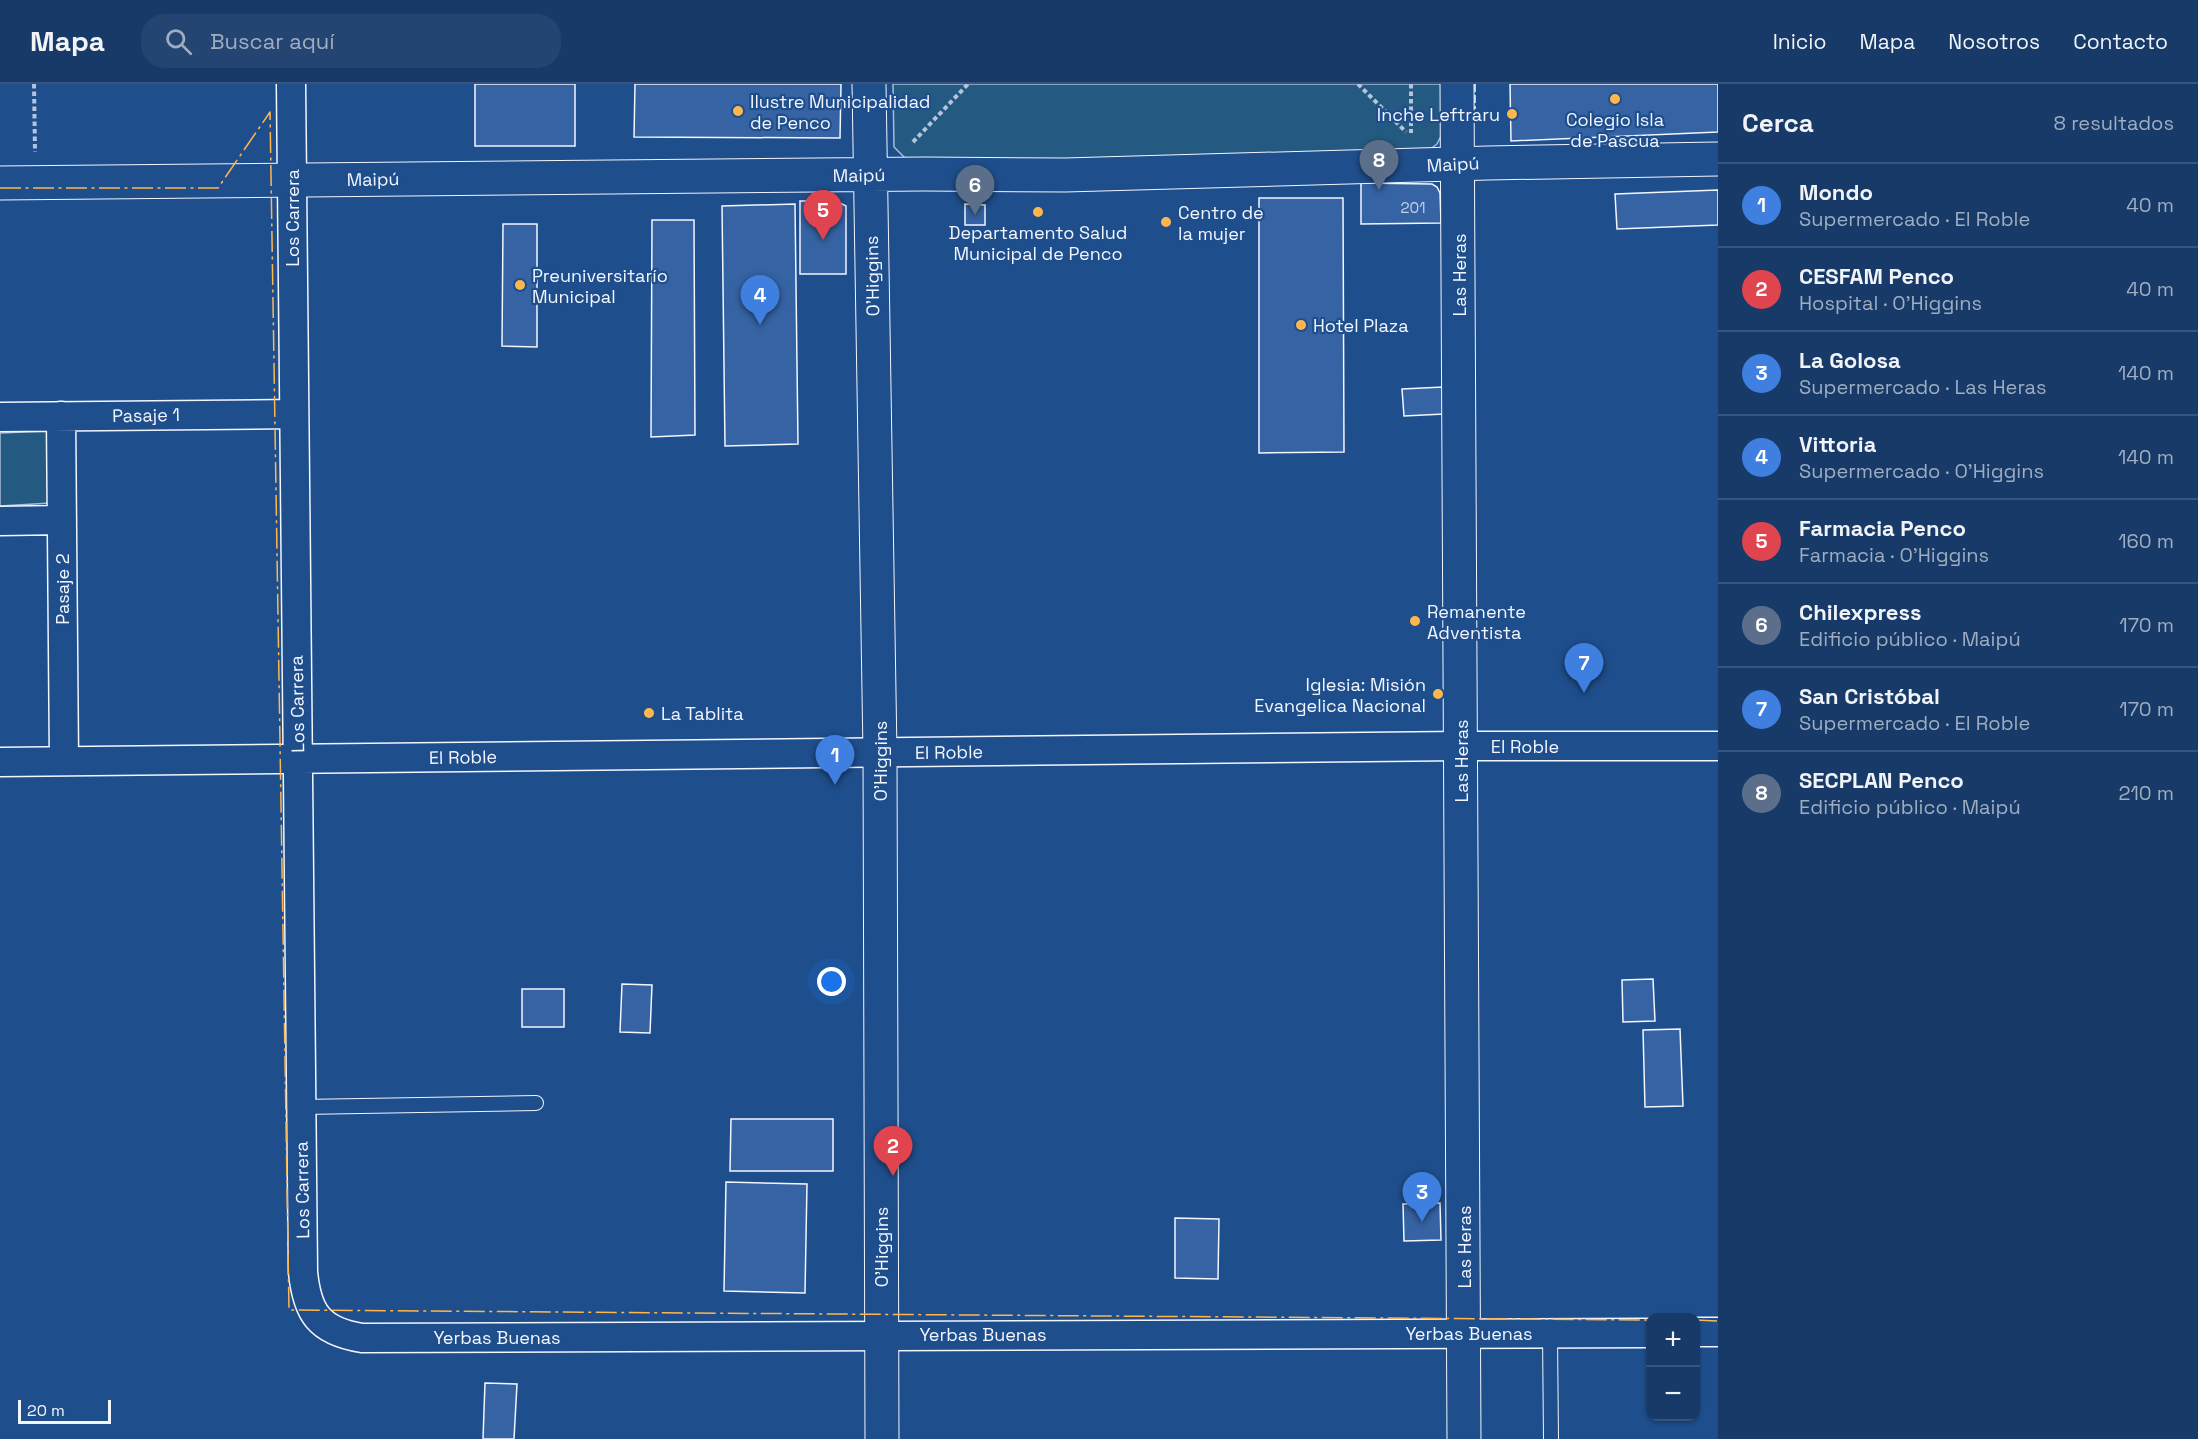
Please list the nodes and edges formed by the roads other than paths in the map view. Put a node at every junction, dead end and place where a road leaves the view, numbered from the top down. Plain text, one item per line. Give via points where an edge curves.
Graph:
1 (291, 84) edge
2 (869, 84) edge
3 (1457, 84) edge
4 (1718, 159) edge
5 (1459, 165) junction
6 (870, 175) junction
7 (291, 180) junction
8 (0, 183) edge
9 (293, 414) junction
10 (61, 416) junction
11 (0, 417) edge
12 (62, 520) junction
13 (0, 521) edge
14 (1461, 746) junction
15 (1718, 746) edge
16 (880, 753) junction
17 (297, 759) junction
18 (64, 761) junction
19 (0, 762) edge
20 (536, 1103) dead end
21 (301, 1107) junction
22 (320, 1320) joint
23 (1464, 1332) junction
24 (1700, 1332) edge
25 (1718, 1332) edge
26 (1646, 1333) edge
27 (1550, 1334) junction
28 (881, 1335) junction
29 (882, 1439) edge
30 (1464, 1439) edge
31 (1551, 1439) edge

1 - 7 street, Los Carrera
2 - 6 main road, O'Higgins
3 - 5 main road, Las Heras
4 - 5 main road, Maipú
5 - 6 main road, Maipú via 1065,175
5 - 14 main road, Las Heras
6 - 7 main road, Maipú
6 - 16 main road, O'Higgins
7 - 8 main road, Maipú
7 - 9 street, Los Carrera
9 - 10 street, Pasaje 1
9 - 17 street, Los Carrera
10 - 11 street, Pasaje 1
10 - 12 street, Pasaje 2
12 - 13 street
12 - 18 street, Pasaje 2
14 - 15 street, El Roble
14 - 16 street, El Roble
14 - 23 main road, Las Heras
16 - 17 street, El Roble
16 - 28 main road, O'Higgins
17 - 18 street, El Roble
17 - 21 street, Los Carrera
18 - 19 street, El Roble
20 - 21 lane
21 - 22 street, Los Carrera via 303,1272 306,1297
22 - 28 street, Yerbas Buenas via 331,1329 362,1338
23 - 27 street, Yerbas Buenas
23 - 28 street, Yerbas Buenas
23 - 30 main road, Las Heras
24 - 25 street
26 - 27 street, Yerbas Buenas
27 - 31 lane
28 - 29 main road, O'Higgins

